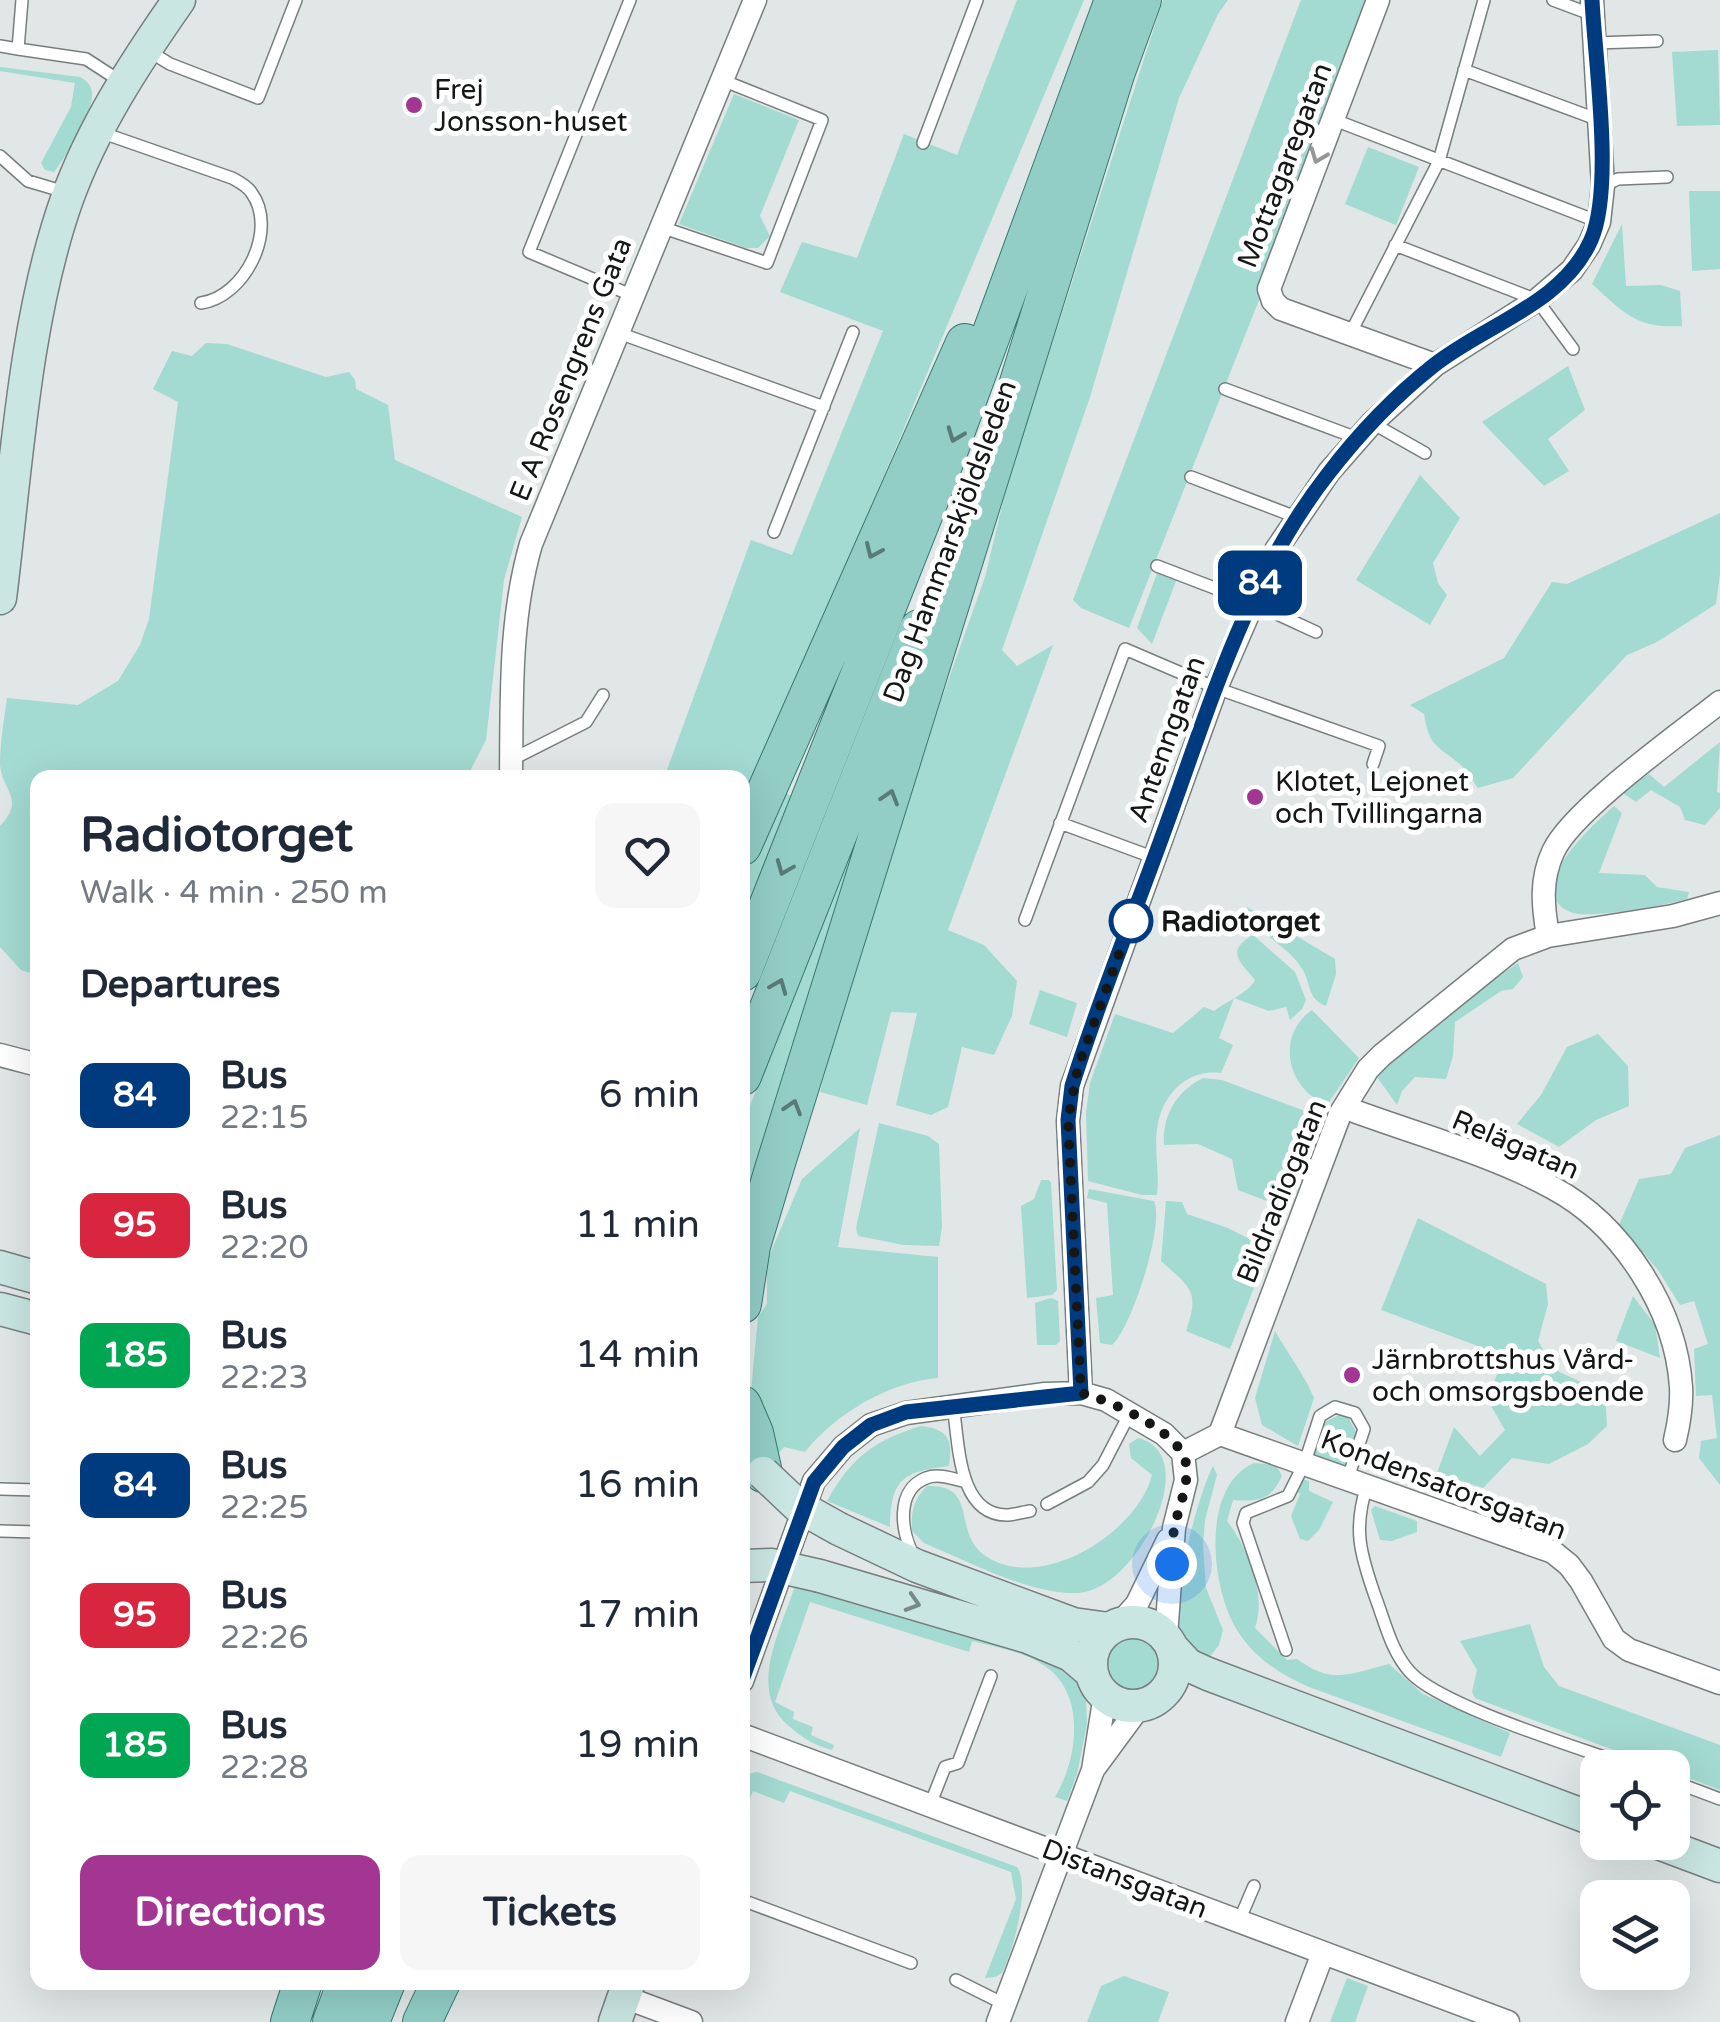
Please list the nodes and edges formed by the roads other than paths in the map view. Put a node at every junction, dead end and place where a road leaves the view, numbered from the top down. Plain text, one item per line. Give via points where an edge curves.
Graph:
1 (22, 0) edge
2 (179, 0) edge
3 (296, 0) edge
4 (630, 0) edge
5 (755, 0) edge
6 (977, 0) edge
7 (1114, 0) edge
8 (1142, 0) edge
9 (1378, 0) edge
10 (1484, 0) edge
11 (1553, 0) edge
12 (1593, 8) edge
13 (1658, 40) dead end
14 (1594, 43) junction
15 (0, 46) edge
16 (18, 48) junction
17 (144, 49) junction
18 (1108, 51) junction
19 (1464, 70) junction
20 (722, 80) junction
21 (124, 83) junction
22 (1332, 119) junction
23 (1599, 120) junction
24 (96, 131) junction
25 (923, 143) dead end
26 (0, 156) edge
27 (1439, 161) junction
28 (1667, 177) dead end
29 (1602, 186) junction
30 (69, 194) junction
31 (1599, 222) junction
32 (661, 227) junction
33 (1395, 245) junction
34 (632, 296) junction
35 (1537, 300) junction
36 (201, 302) dead end
37 (616, 332) junction
38 (854, 332) dead end
39 (1350, 334) junction
40 (1572, 349) dead end
41 (1434, 364) junction
42 (1226, 389) dead end
43 (824, 407) junction
44 (1365, 431) junction
45 (1424, 452) dead end
46 (1191, 476) dead end
47 (1296, 517) junction
48 (774, 532) dead end
49 (1157, 566) dead end
50 (0, 598) edge
51 (1250, 602) junction
52 (1316, 632) dead end
53 (1216, 688) junction
54 (603, 695) dead end
55 (1720, 702) edge
56 (1373, 764) dead end
57 (511, 769) edge
58 (1060, 823) junction
59 (750, 829) edge
60 (1155, 858) junction
61 (1720, 903) edge
62 (1024, 920) dead end
63 (1548, 936) junction
64 (750, 952) edge
65 (0, 1055) edge
66 (750, 1056) edge
67 (30, 1063) edge
68 (1346, 1108) junction
69 (750, 1258) edge
70 (0, 1267) edge
71 (30, 1276) edge
72 (0, 1308) edge
73 (30, 1317) edge
74 (1081, 1393) junction
75 (953, 1406) junction
76 (1130, 1413) junction
77 (750, 1423) edge
78 (1220, 1434) junction
79 (1676, 1440) dead end
80 (1183, 1452) junction
81 (752, 1462) edge
82 (1305, 1462) junction
83 (1358, 1481) junction
84 (966, 1482) junction
85 (0, 1490) edge
86 (30, 1490) edge
87 (1047, 1504) dead end
88 (1030, 1511) dead end
89 (1174, 1528) junction
90 (0, 1531) edge
91 (30, 1532) edge
92 (750, 1566) edge
93 (917, 1566) junction
94 (1115, 1626) junction
95 (1170, 1643) junction
96 (1286, 1650) dead end
97 (750, 1658) edge
98 (991, 1676) dead end
99 (1720, 1683) edge
100 (1098, 1684) junction
101 (1151, 1701) junction
102 (1336, 1723) junction
103 (750, 1738) edge
104 (1587, 1750) edge
105 (1093, 1770) junction
106 (1690, 1788) edge
107 (1720, 1799) edge
108 (930, 1804) junction
109 (1580, 1814) edge
110 (1060, 1852) junction
111 (1690, 1855) edge
112 (1720, 1866) edge
113 (1254, 1886) dead end
114 (750, 1903) edge
115 (1239, 1921) junction
116 (1324, 1953) junction
117 (911, 1963) dead end
118 (956, 1980) dead end
119 (300, 1990) edge
120 (344, 1990) edge
121 (383, 1990) edge
122 (437, 1990) edge
123 (623, 2001) edge
124 (1001, 2013) edge
125 (290, 2022) edge
126 (332, 2022) edge
127 (370, 2022) edge
128 (422, 2022) edge
129 (691, 2022) edge
130 (1297, 2022) edge
131 (1508, 2022) edge

1 - 16 lane
2 - 17 street
3 - 17 lane via 258,98
4 - 34 lane via 529,252
5 - 20 street, E A Rosengrens Gata
6 - 25 lane
7 - 18 main road, Dag Hammarskjöldsleden
8 - 18 main road, Dag Hammarskjöldsleden
9 - 22 street, Mottagaregatan
10 - 19 lane
11 - 12 lane
12 - 14 street, Antenngatan
13 - 14 lane
14 - 23 street, Antenngatan
15 - 16 lane
16 - 21 lane via 86,59
17 - 21 street
18 -> 59 main road
18 -> 64 main road, Dag Hammarskjöldsleden
66 -> 18 main road, Dag Hammarskjöldsleden via 937,582
69 -> 18 main road
19 - 23 lane
19 - 27 lane
20 - 32 street, E A Rosengrens Gata
20 - 32 lane via 822,120 766,263
21 - 24 street
22 - 27 lane
22 -> 39 street, Mottagaregatan via 1268,289 1281,308
23 - 29 street, Antenngatan
24 - 30 street
24 - 36 lane via 232,178 258,202 260,236 253,258 233,290
26 - 30 lane via 28,181
27 - 31 lane
27 - 33 lane
28 - 29 lane
29 - 31 street, Antenngatan
30 - 50 street via 38,315
31 - 35 street, Antenngatan via 1572,270
32 - 34 street, E A Rosengrens Gata
33 - 35 lane
33 - 39 lane
34 - 37 street, E A Rosengrens Gata
35 - 40 lane
35 - 41 street, Antenngatan
37 - 43 lane
37 - 57 street, E A Rosengrens Gata via 518,587
38 - 43 lane
39 - 41 street, Mottagaregatan
41 - 44 street, Antenngatan
42 - 44 lane
43 - 48 lane
44 - 45 lane
44 - 47 street, Antenngatan
46 - 47 lane
47 - 51 street, Antenngatan
49 - 51 lane
51 - 52 lane
51 - 53 street, Antenngatan
53 - 56 lane via 1379,746
53 - 58 lane via 1125,649
53 - 60 street, Antenngatan
54 - 57 lane via 586,722
55 - 63 street via 1560,840 1542,899
58 - 60 lane
58 - 62 lane
60 - 74 street, Antenngatan via 1072,1086
61 - 63 street, Bildradiogatan
63 - 68 street, Bildradiogatan via 1513,949 1394,1044 1368,1069
65 - 67 street
68 - 78 street, Bildradiogatan
68 - 79 street, Relägatan via 1512,1169 1592,1215 1643,1274 1665,1318 1681,1385
70 - 71 street
72 - 73 street
74 - 75 street
74 - 76 street
75 - 84 lane
75 - 97 street via 871,1425 814,1482
76 - 80 street
76 - 87 lane via 1088,1482
77 - 81 main road
78 - 80 street
78 - 82 street, Kondensatorsgatan
80 - 89 street via 1186,1480
81 - 93 street, bridge via 798,1506
82 - 83 street, Kondensatorsgatan
82 - 83 lane via 1320,1416 1347,1409 1364,1428
82 - 96 lane via 1288,1496 1246,1512 1243,1522
83 - 99 street, Kondensatorsgatan via 1553,1552 1581,1581 1614,1639
83 - 104 lane via 1358,1543 1396,1653 1411,1674 1464,1704
84 - 88 lane via 989,1511
84 - 93 lane via 938,1476 913,1488 902,1529
85 - 86 lane
89 - 94 street via 1137,1604
89 - 95 street
90 - 91 lane
92 -> 100 street, bridge via 820,1576 1028,1637 1072,1654
93 - 94 street via 1074,1624
94 - 95 street via 1148,1623
94 - 100 street via 1093,1650
95 - 101 street via 1175,1673
95 - 102 street via 1208,1674
98 - 108 lane via 958,1764 944,1768
100 - 101 street via 1117,1703
100 - 105 street
101 - 102 street via 1200,1696
101 - 105 street
102 - 109 street
103 - 108 street, Distansgatan
105 - 110 street
106 - 107 lane
108 - 110 street, Distansgatan
110 - 115 street, Distansgatan
110 - 124 street
111 - 112 street
113 - 115 lane
114 - 117 lane
115 - 116 street, Distansgatan
116 - 130 street
116 - 131 street, Distansgatan
118 - 124 lane
119 - 125 main road
120 - 126 main road
121 - 127 main road
122 - 128 main road
123 - 129 street

